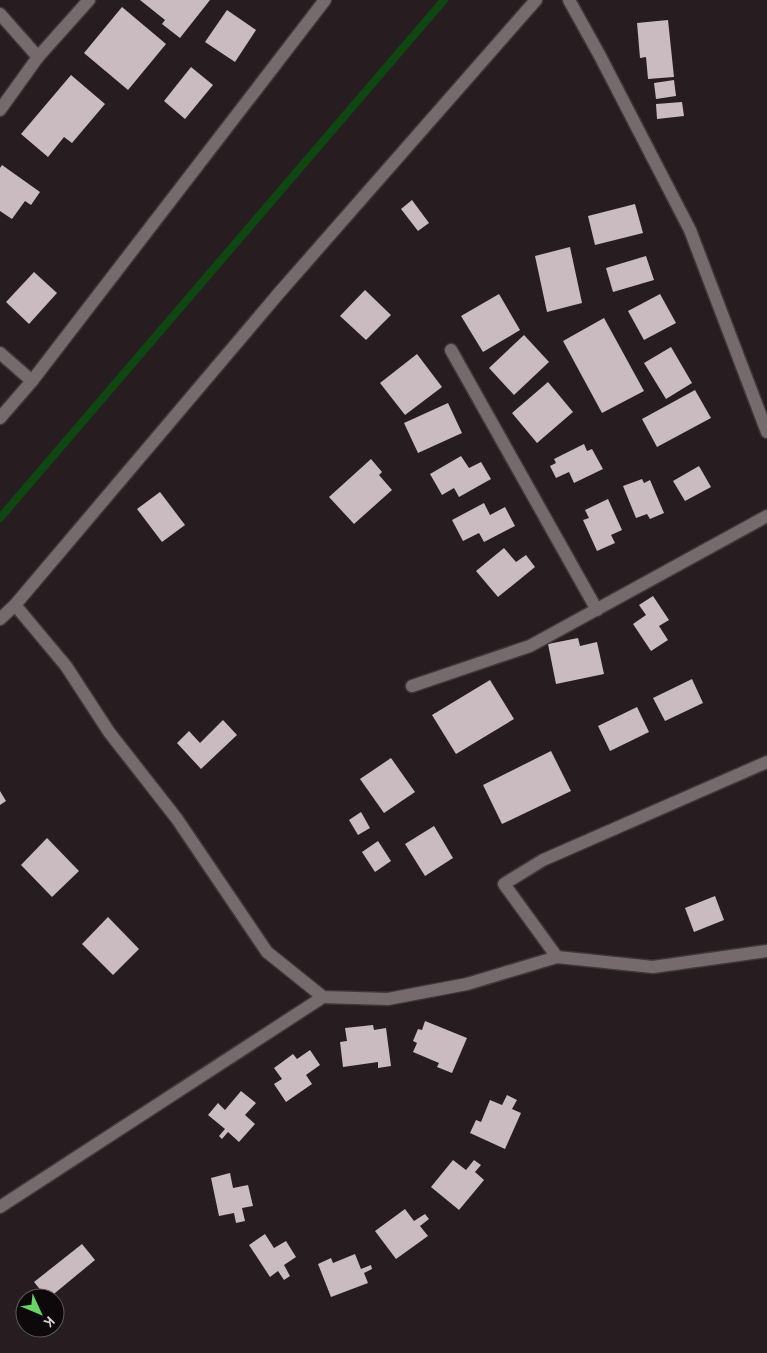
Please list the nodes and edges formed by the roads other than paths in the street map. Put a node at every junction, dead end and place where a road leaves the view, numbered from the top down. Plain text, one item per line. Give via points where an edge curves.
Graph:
1 (89, 0) edge
2 (325, 0) edge
3 (536, 0) edge
4 (569, 0) edge
5 (0, 14) edge
6 (38, 57) junction
7 (0, 110) edge
8 (451, 350) dead end
9 (0, 353) edge
10 (32, 381) junction
11 (0, 418) edge
12 (767, 432) edge
13 (767, 516) edge
14 (15, 605) junction
15 (597, 610) junction
16 (0, 619) edge
17 (412, 686) dead end
18 (767, 762) edge
19 (767, 951) edge
20 (557, 957) junction
21 (323, 997) junction
22 (0, 1207) edge

1 - 6 street
2 - 10 street
3 - 14 street via 279,293
4 - 12 street via 690,230
5 - 6 street
6 - 7 street
8 - 15 street
9 - 10 street
10 - 11 street
13 - 15 street
14 - 16 street
14 - 21 street via 66,666 110,732 177,818 267,952
15 - 17 street via 530,646
18 - 20 street via 543,860 504,884
19 - 20 street via 653,967
20 - 21 street via 467,984 388,999
21 - 22 street

